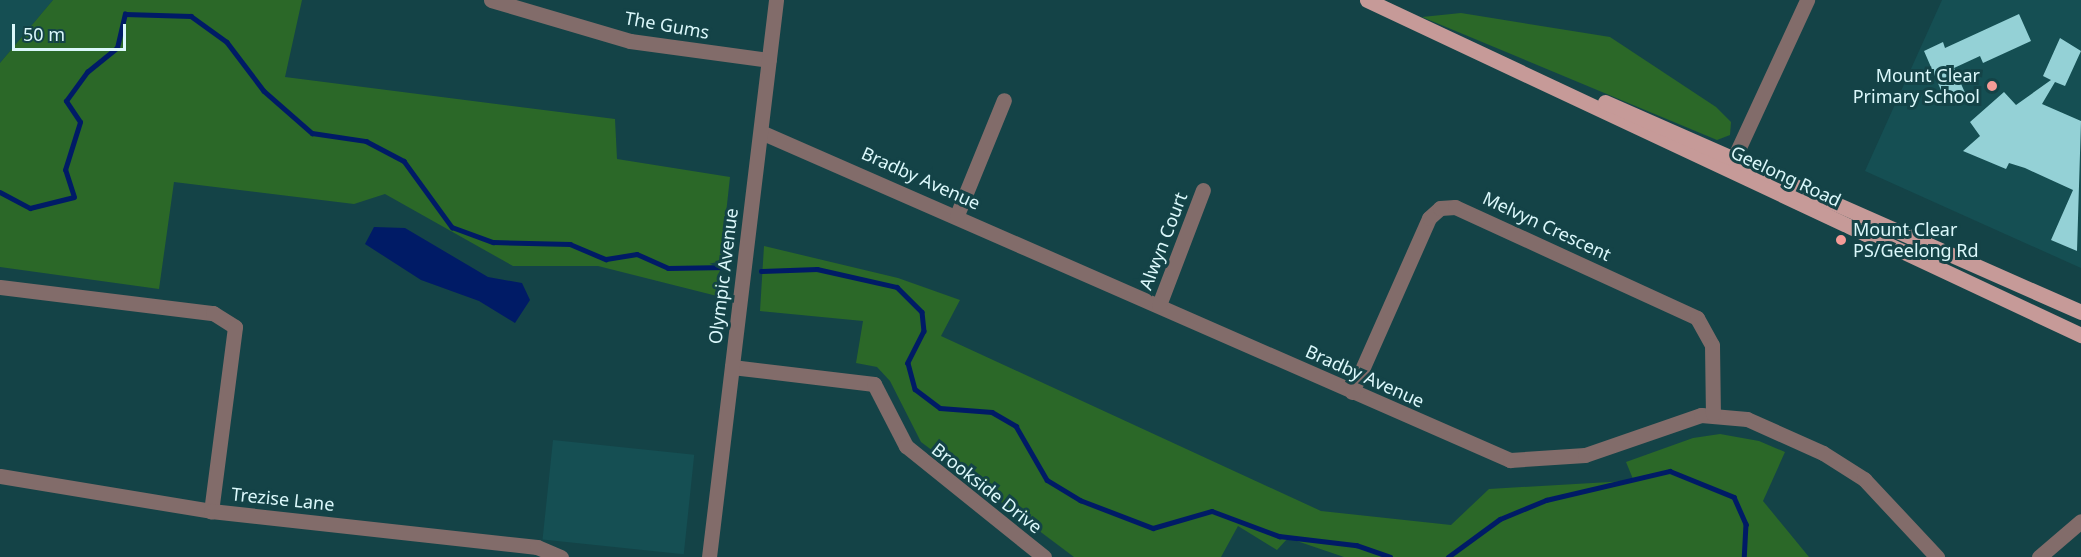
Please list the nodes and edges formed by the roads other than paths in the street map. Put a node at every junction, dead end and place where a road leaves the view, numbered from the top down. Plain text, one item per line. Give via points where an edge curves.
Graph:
1 (491, 0) edge
2 (776, 0) edge
3 (1367, 0) edge
4 (1807, 0) edge
5 (769, 60) junction
6 (1542, 80) junction
7 (1004, 100) dead end
8 (761, 132) junction
9 (1735, 156) junction
10 (1728, 172) junction
11 (1203, 190) dead end
12 (957, 215) junction
13 (1939, 248) junction
14 (1931, 266) junction
15 (0, 287) edge
16 (1159, 306) junction
17 (2081, 312) edge
18 (2081, 335) edge
19 (732, 367) junction
20 (1352, 392) junction
21 (1713, 414) junction
22 (0, 476) edge
23 (211, 511) junction
24 (2081, 521) edge
25 (561, 557) edge
26 (709, 557) edge
27 (1044, 557) edge
28 (1937, 557) edge
29 (2039, 557) edge

1 - 5 street, The Gums via 630,41
2 - 5 street, Olympic Avenue
3 - 6 main road, Geelong Road
4 - 9 street
5 - 8 street, Olympic Avenue
6 - 9 main road, Geelong Road
6 - 10 main road, Geelong Road
7 - 12 street
8 - 12 street, Bradby Avenue
8 - 19 street, Olympic Avenue
9 - 10 main road
9 - 13 main road, Geelong Road
10 - 14 main road, Geelong Road
11 - 16 street, Alwyn Court
12 - 16 street, Bradby Avenue
13 - 14 main road
13 - 17 main road, Geelong Road
14 - 18 main road, Geelong Road
15 - 23 street via 213,313 235,327
16 - 20 street, Bradby Avenue
19 - 26 street, Olympic Avenue
19 - 27 street, Brookside Drive via 874,384 906,446 930,471
20 - 21 street, Bradby Avenue via 1492,453 1539,462 1585,455
20 - 21 street, Melvyn Crescent via 1429,218 1440,208 1455,207 1697,318 1712,345
21 - 28 street, Bradby Avenue via 1761,424 1851,470 1890,502
22 - 23 street, Trezise Lane
23 - 25 street, Trezise Lane via 537,548
24 - 29 street

